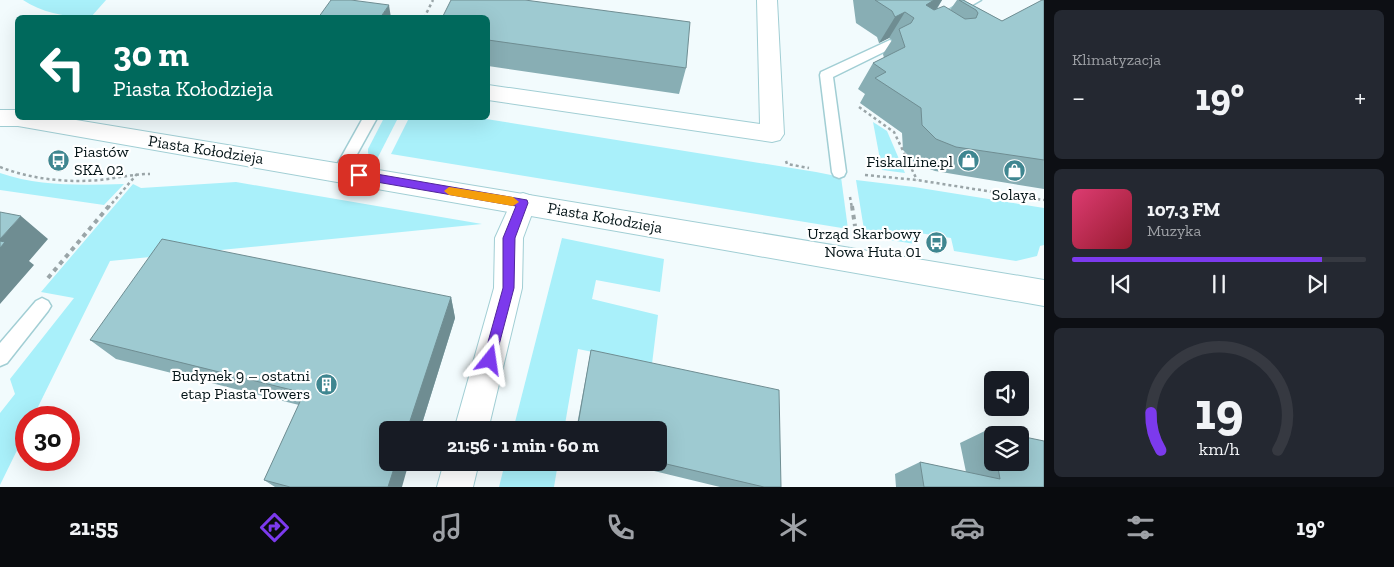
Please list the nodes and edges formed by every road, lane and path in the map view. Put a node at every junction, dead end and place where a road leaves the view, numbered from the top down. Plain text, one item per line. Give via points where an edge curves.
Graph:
1 (433, 0) edge
2 (767, 0) edge
3 (976, 0) edge
4 (426, 15) edge
5 (944, 17) edge
6 (890, 44) dead end
7 (490, 93) edge
8 (855, 104) dead end
9 (0, 108) edge
10 (15, 116) edge
11 (0, 118) edge
12 (15, 118) edge
13 (30, 120) edge
14 (369, 120) edge
15 (772, 134) junction
16 (0, 167) edge
17 (340, 172) junction
18 (842, 173) junction
19 (917, 180) junction
20 (1044, 200) edge
21 (523, 203) junction
22 (856, 229) dead end
23 (42, 285) dead end
24 (1044, 293) edge
25 (42, 306) dead end
26 (0, 357) edge
27 (473, 421) edge
28 (460, 471) edge
29 (456, 487) edge

1 - 4 path
2 - 15 street
3 - 5 lane
6 - 18 lane via 826,75
7 - 15 street
8 - 19 path via 894,132
9 - 10 street, Piasta Kołodzieja
11 - 12 street, Piasta Kołodzieja
13 - 17 street, Piasta Kołodzieja
14 - 17 lane
15 - 18 path via 785,146 787,164
16 - 23 path via 62,180 98,180 138,174
17 - 21 street, Piasta Kołodzieja
18 - 19 path
18 - 22 path
19 - 20 path
21 - 24 street, Piasta Kołodzieja
21 - 27 street via 509,238 508,288
25 - 26 lane
28 - 29 street

